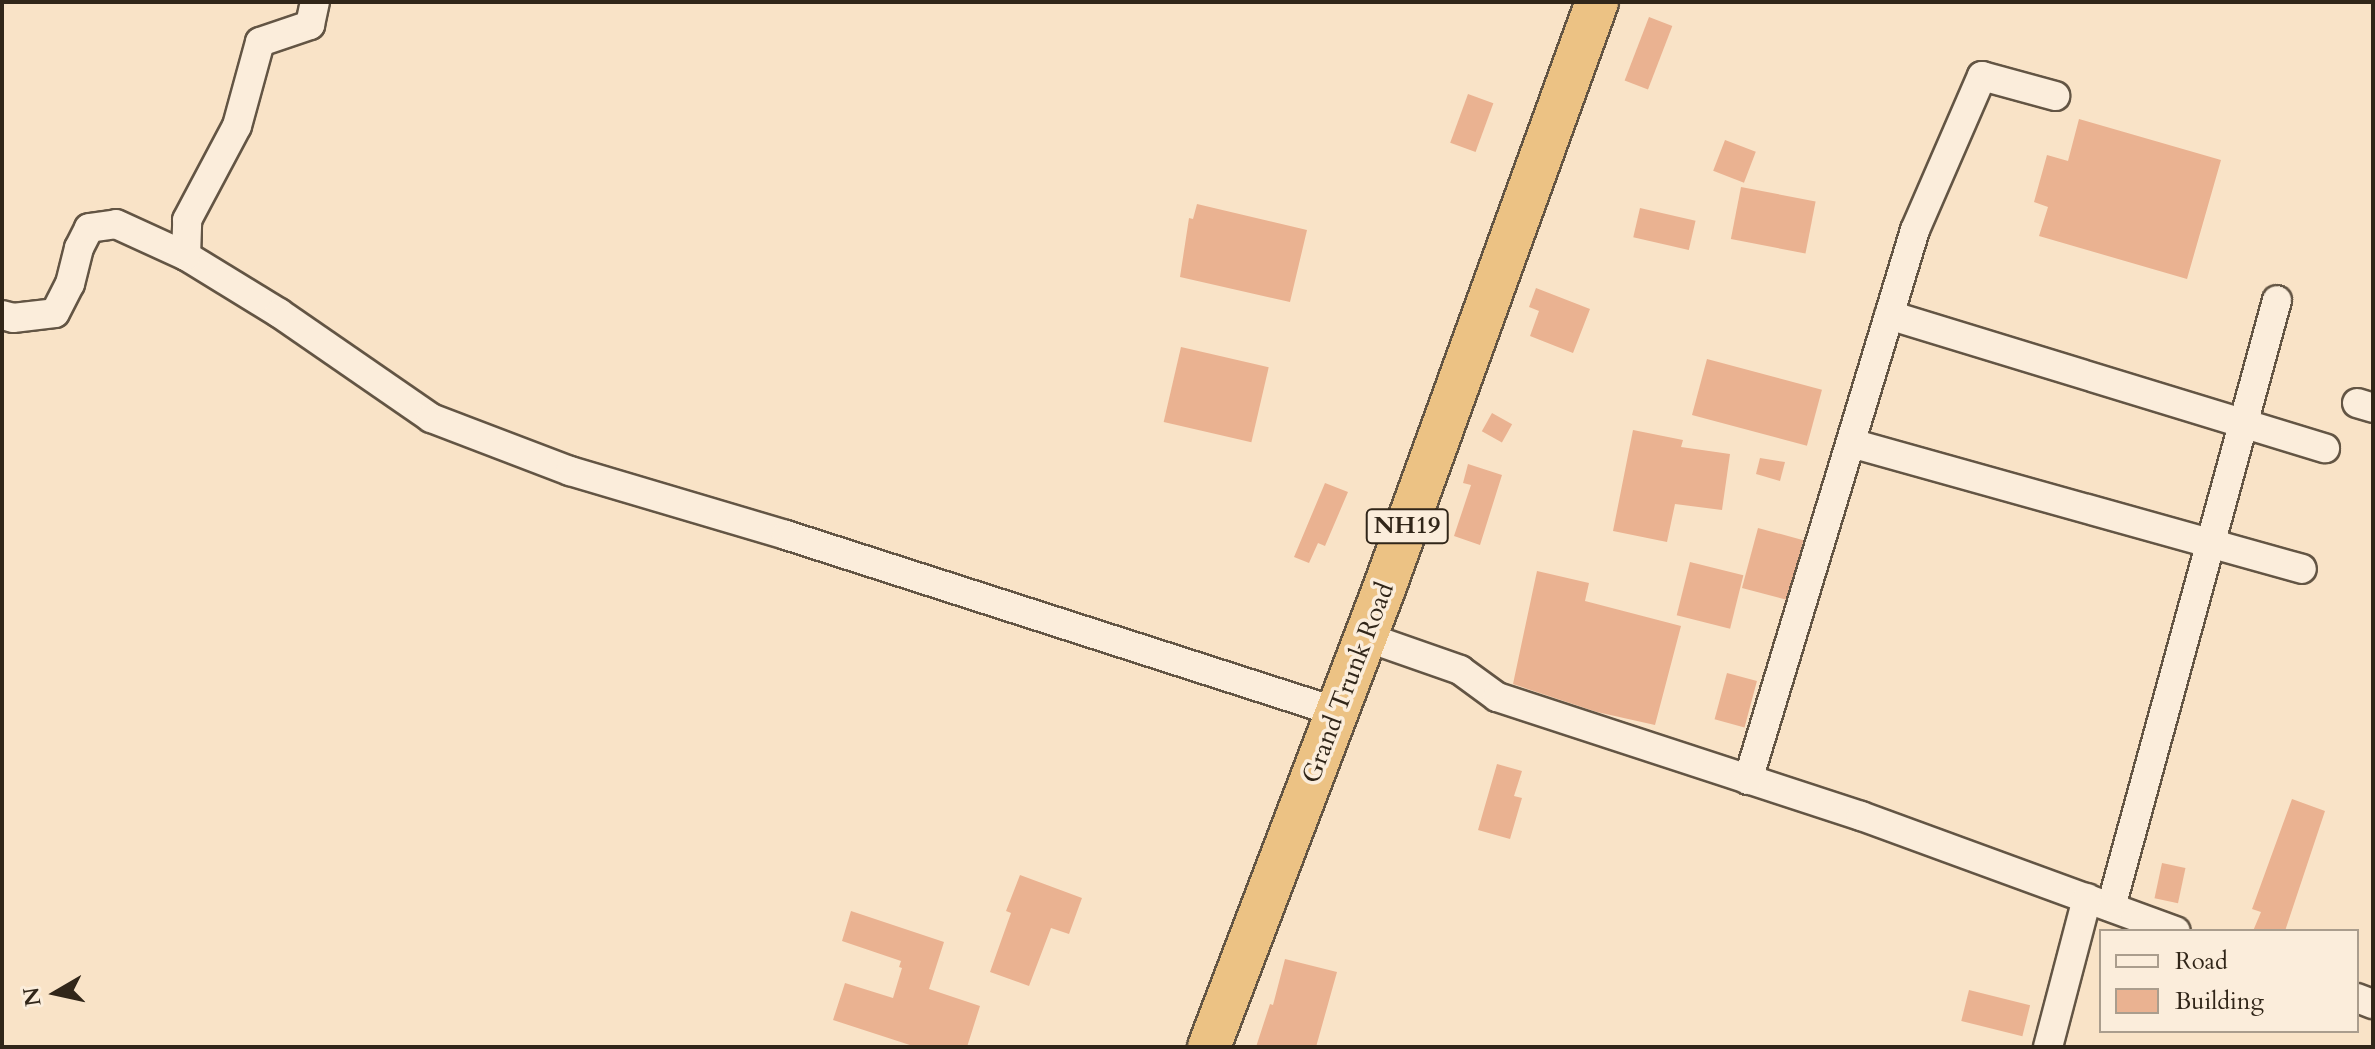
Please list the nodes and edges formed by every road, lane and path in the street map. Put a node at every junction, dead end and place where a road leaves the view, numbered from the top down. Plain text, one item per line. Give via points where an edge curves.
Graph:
1 (315, 2) edge
2 (1597, 2) edge
3 (2055, 96) dead end
4 (186, 256) junction
5 (2277, 300) dead end
6 (2, 315) edge
7 (1889, 315) junction
8 (2243, 423) junction
9 (1851, 443) junction
10 (2325, 448) dead end
11 (2210, 543) junction
12 (2302, 569) dead end
13 (1366, 637) junction
14 (1337, 712) junction
15 (1748, 780) junction
16 (2099, 903) junction
17 (2170, 929) edge
18 (1209, 1047) edge
19 (2048, 1047) edge

1 - 4 street via 310,25 260,42 237,126 187,220
2 - 13 highway, Grand Trunk Road / NH19
3 - 7 street via 1982,76 1915,230
4 - 6 street via 116,224 89,228 55,313
4 - 14 street via 431,418 570,471
5 - 8 street
7 - 8 street
7 - 9 street
8 - 10 street
8 - 11 street
9 - 11 street
9 - 15 street
11 - 12 street
11 - 16 street
13 - 14 highway, Grand Trunk Road / NH19
13 - 15 street via 1460,670 1497,697
14 - 18 highway, Grand Trunk Road / NH19
15 - 16 street
16 - 17 street
16 - 19 street

